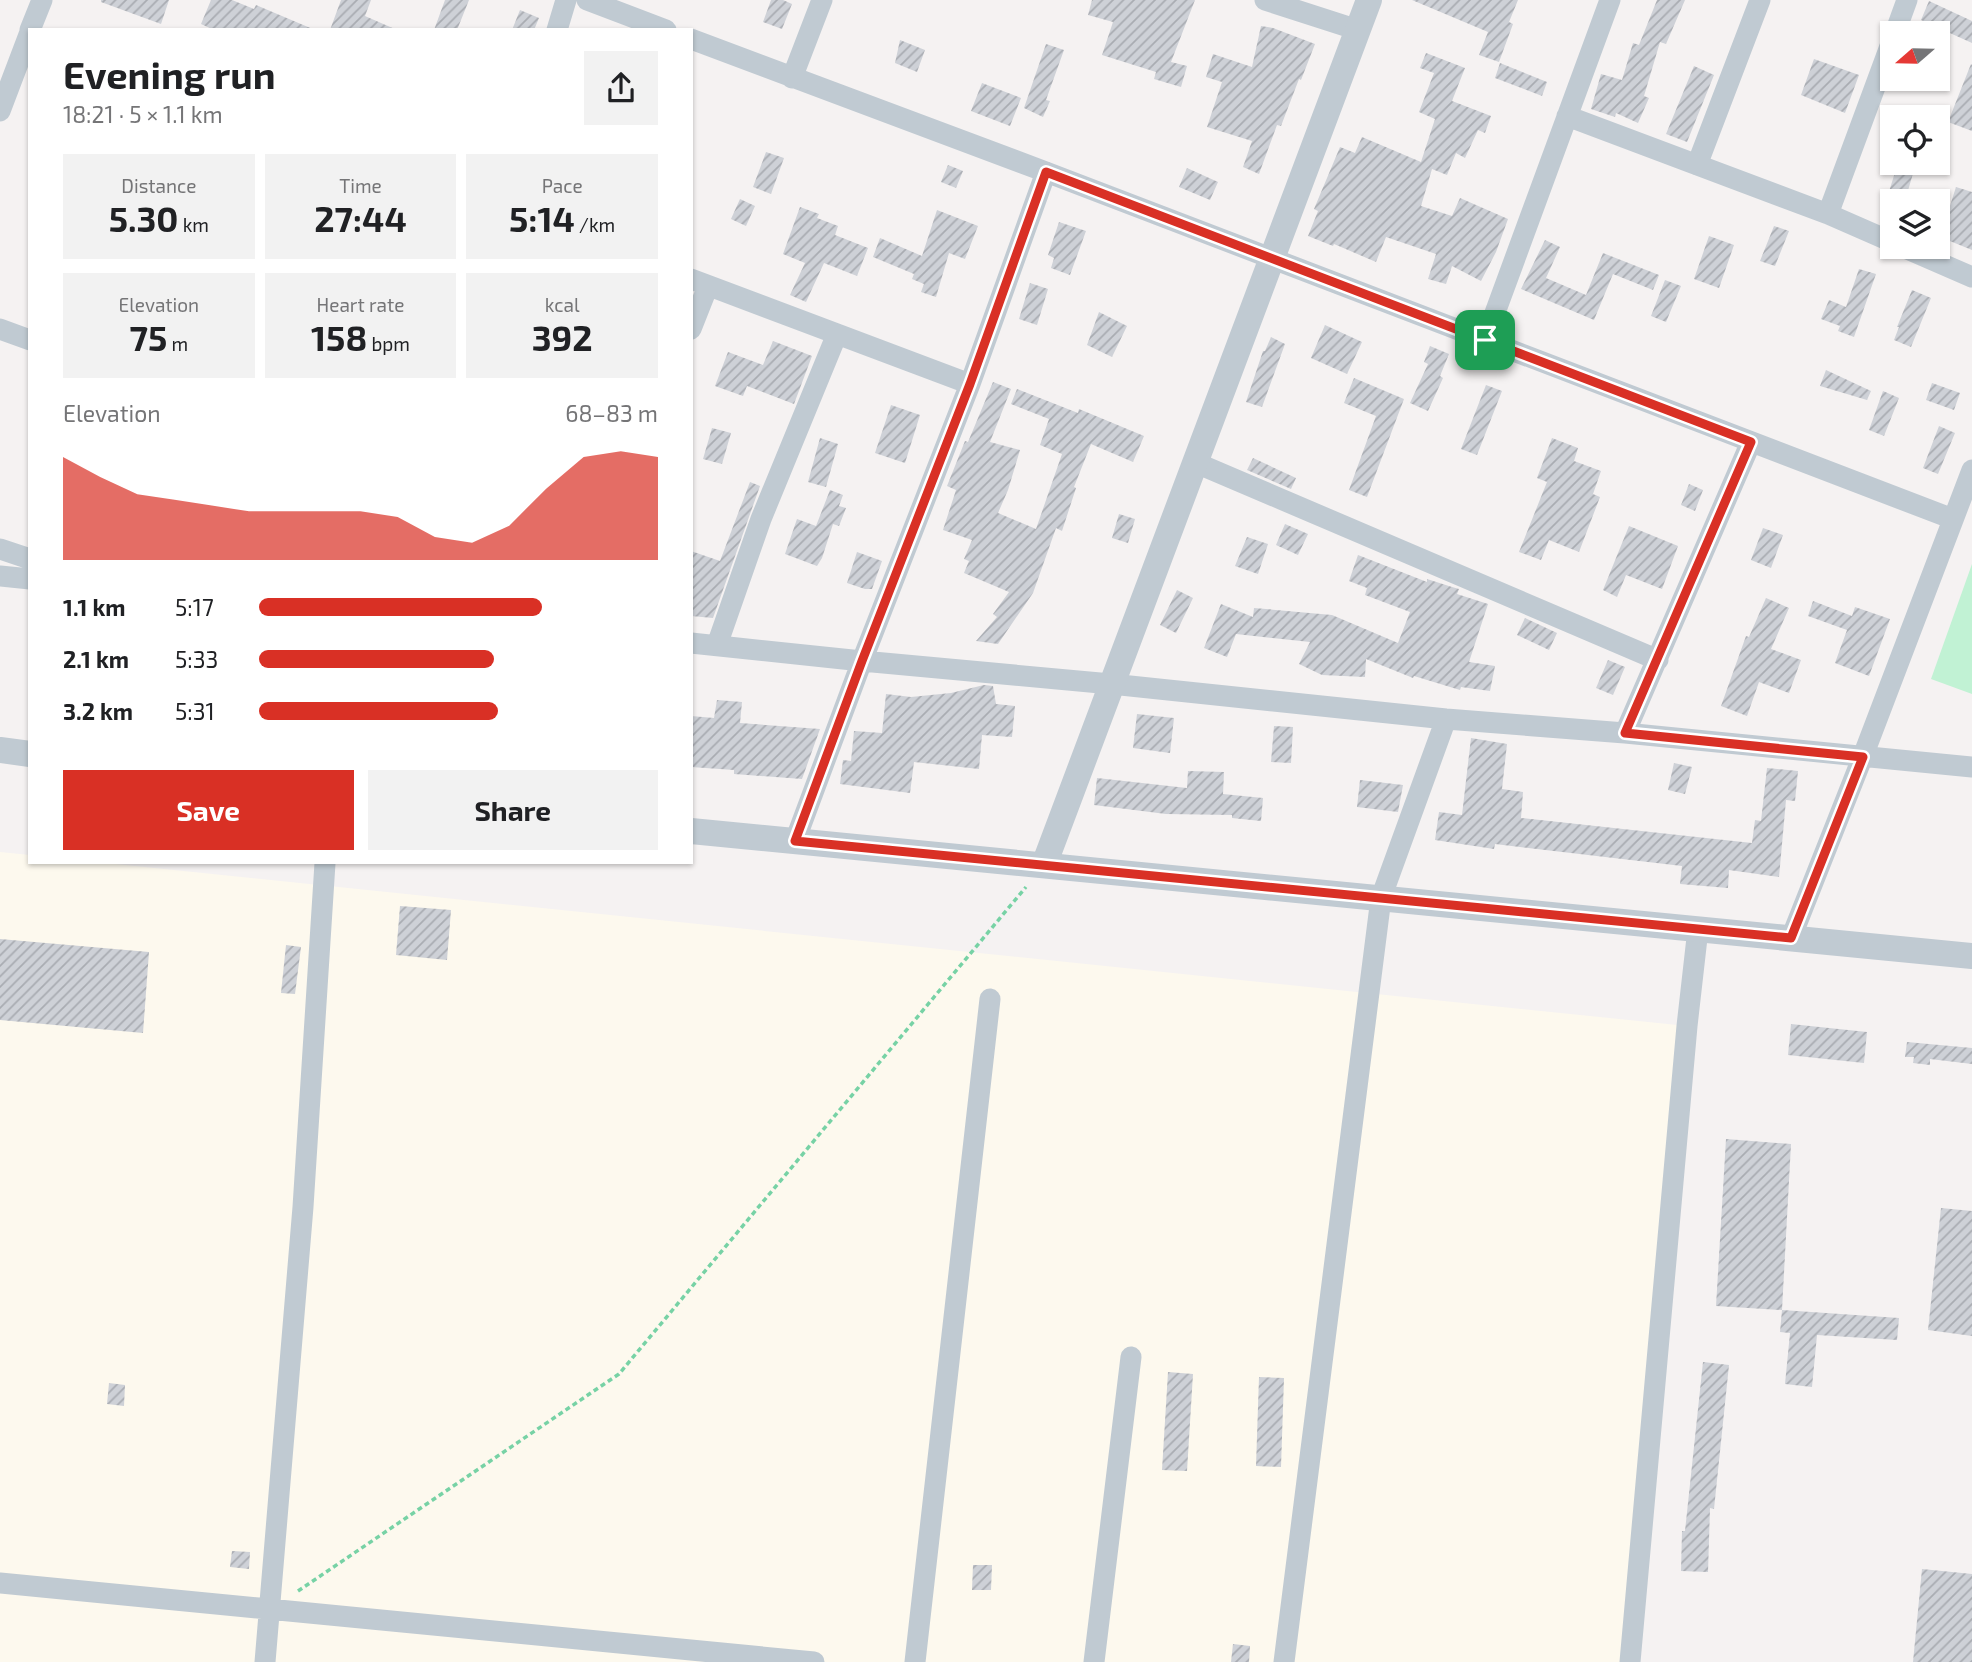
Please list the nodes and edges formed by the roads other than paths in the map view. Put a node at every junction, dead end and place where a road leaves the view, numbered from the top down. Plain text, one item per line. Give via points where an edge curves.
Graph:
1 (42, 0) edge
2 (566, 0) edge
3 (587, 0) edge
4 (821, 0) edge
5 (1265, 0) edge
6 (1369, 0) edge
7 (1610, 0) edge
8 (1760, 0) edge
9 (1907, 0) edge
10 (1899, 21) edge
11 (31, 28) edge
12 (559, 28) edge
13 (661, 28) edge
14 (1358, 30) junction
15 (28, 36) edge
16 (693, 40) edge
17 (1880, 73) edge
18 (792, 78) junction
19 (0, 111) edge
20 (1567, 116) junction
21 (1697, 165) junction
22 (1046, 172) junction
23 (1828, 214) junction
24 (1880, 237) edge
25 (1271, 259) junction
26 (1931, 259) edge
27 (1972, 277) edge
28 (700, 283) edge
29 (693, 319) edge
30 (0, 329) edge
31 (837, 334) junction
32 (28, 339) edge
33 (1485, 340) junction
34 (970, 384) junction
35 (1751, 442) junction
36 (1194, 462) junction
37 (1972, 470) edge
38 (1953, 519) junction
39 (0, 549) edge
40 (28, 558) edge
41 (0, 576) edge
42 (28, 579) edge
43 (693, 643) edge
44 (717, 645) junction
45 (1658, 660) junction
46 (862, 661) junction
47 (1111, 684) junction
48 (1446, 719) junction
49 (1625, 733) junction
50 (0, 750) edge
51 (28, 754) edge
52 (1863, 757) junction
53 (1972, 767) edge
54 (693, 831) edge
55 (795, 841) junction
56 (325, 864) edge
57 (1044, 865) junction
58 (1381, 898) junction
59 (1698, 929) junction
60 (1791, 938) junction
61 (1972, 956) edge
62 (990, 999) dead end
63 (1130, 1357) dead end
64 (0, 1583) edge
65 (270, 1609) junction
66 (716, 1657) edge
67 (265, 1662) edge
68 (814, 1662) edge
69 (915, 1662) edge
70 (1094, 1662) edge
71 (1284, 1662) edge
72 (1630, 1662) edge

1 - 11 street
2 - 12 street
3 - 13 street
4 - 18 street
5 - 14 street
6 - 14 street
7 - 20 street
8 - 21 street
9 - 10 street
14 - 25 street
15 - 19 street
16 - 18 street
17 - 23 street
18 - 22 street
20 - 21 street
20 - 33 street
21 - 23 street
22 - 25 street
22 - 34 street
23 - 24 street
25 - 33 street
25 - 36 street
26 - 27 street
28 - 29 street
28 - 31 street
30 - 32 street
31 - 34 street
31 - 44 street via 761,519
33 - 35 street
34 - 46 street
35 - 38 street
35 - 45 street
36 - 45 street
36 - 47 street
37 - 38 street
38 - 52 street
39 - 40 street
41 - 42 street
43 - 44 street
44 - 46 street
45 - 49 street
46 - 47 street
46 - 55 street
47 - 48 street
47 - 57 street
48 - 49 street
48 - 58 street
49 - 52 street
50 - 51 street
52 - 53 street
52 - 60 street
54 - 55 street
55 - 57 street
56 - 65 street
57 - 58 street
58 - 59 street
58 - 71 street
59 - 60 street
59 - 72 street
60 - 61 street
62 - 69 street
63 - 70 street
64 - 65 street
65 - 66 street
65 - 67 street
66 - 68 street

